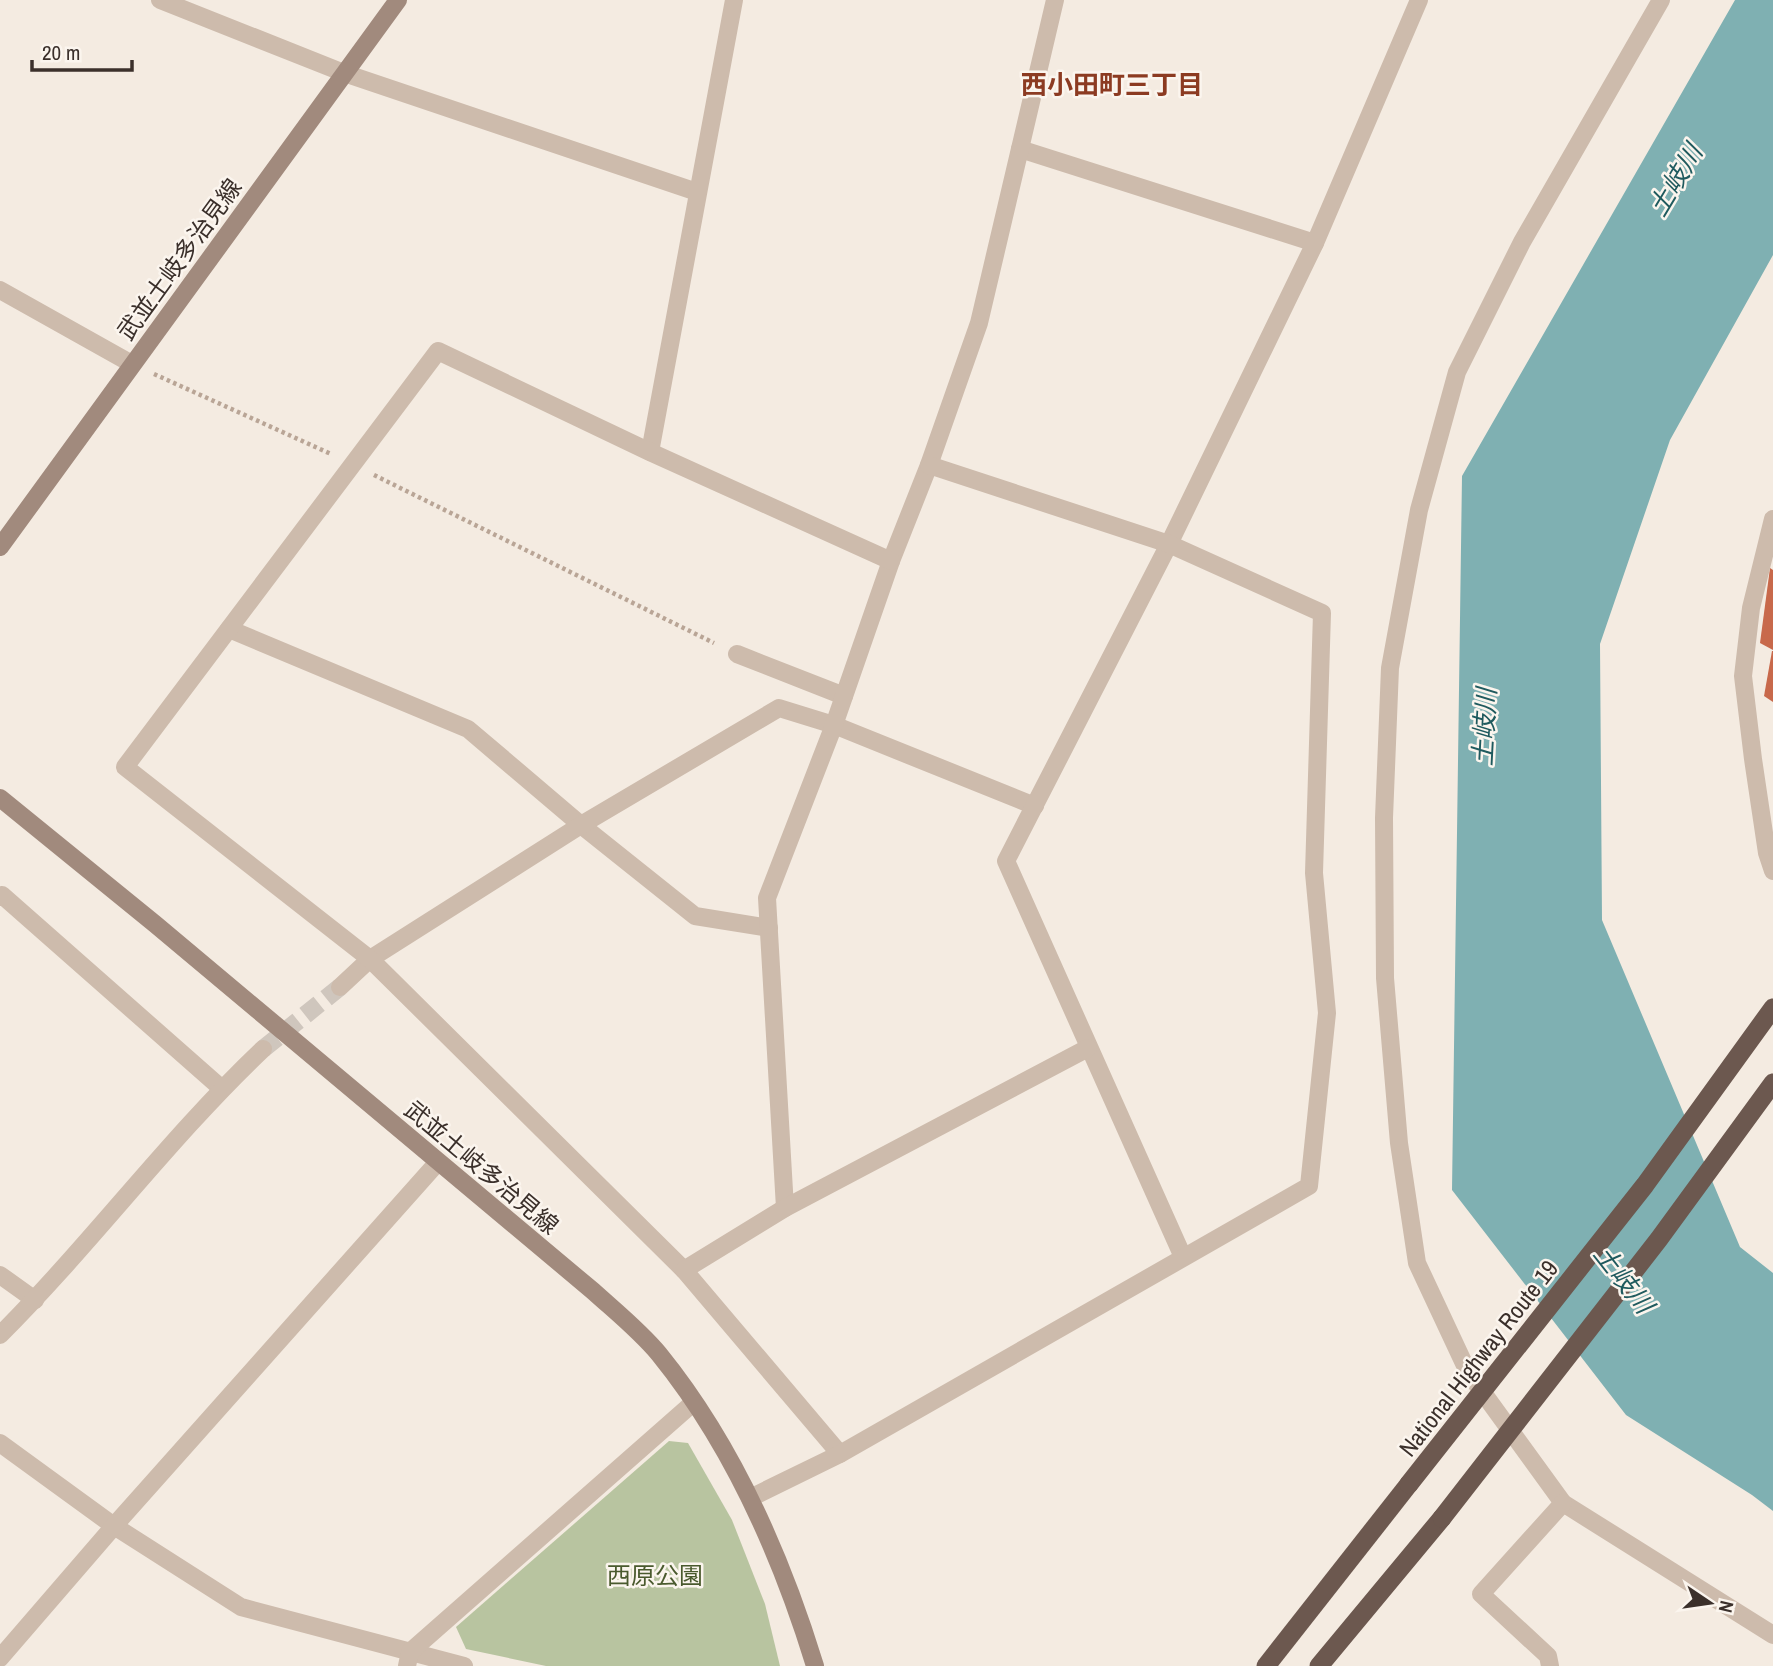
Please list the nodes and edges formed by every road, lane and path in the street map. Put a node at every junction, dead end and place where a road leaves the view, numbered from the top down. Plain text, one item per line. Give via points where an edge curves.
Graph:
1 (160, 0) edge
2 (398, 0) edge
3 (734, 0) edge
4 (1055, 0) edge
5 (1419, 0) edge
6 (1661, 0) edge
7 (344, 73) junction
8 (1020, 149) junction
9 (697, 192) junction
10 (1315, 243) junction
11 (0, 290) edge
12 (132, 364) junction
13 (650, 452) junction
14 (353, 464) junction
15 (929, 465) junction
16 (1773, 519) edge
17 (1169, 544) junction
18 (0, 547) edge
19 (891, 561) junction
20 (229, 629) junction
21 (737, 654) joint
22 (844, 696) junction
23 (834, 725) junction
24 (0, 798) edge
25 (1035, 806) junction
26 (581, 825) junction
27 (1773, 871) edge
28 (0, 897) edge
29 (769, 928) junction
30 (370, 959) junction
31 (340, 987) tunnel mouth
32 (1773, 1008) edge
33 (1088, 1048) junction
34 (263, 1049) tunnel mouth
35 (1773, 1083) edge
36 (221, 1088) junction
37 (438, 1162) junction
38 (786, 1208) junction
39 (1183, 1257) junction
40 (684, 1270) junction
41 (0, 1275) edge
42 (35, 1300) junction
43 (0, 1335) edge
44 (693, 1403) junction
45 (0, 1443) edge
46 (840, 1454) junction
47 (750, 1499) junction
48 (1563, 1503) junction
49 (114, 1525) junction
50 (1773, 1635) edge
51 (0, 1658) edge
52 (409, 1659) edge
53 (464, 1666) edge
54 (815, 1666) edge
55 (1266, 1666) edge
56 (1319, 1666) edge
57 (1550, 1666) edge

1 - 7 street
2 - 7 main road, 武並土岐多治見線
3 - 9 street
4 - 8 street
5 - 10 street
6 - 48 street via 1521,242 1457,372 1419,510 1390,667 1384,818 1385,978 1399,1143 1417,1263 1468,1372
7 - 9 street
7 - 12 main road, 武並土岐多治見線
8 - 10 street
8 - 15 street via 979,323
9 - 13 street
10 - 17 street
11 - 12 street
12 - 14 path
12 - 18 main road, 武並土岐多治見線
13 - 14 street via 438,351
13 - 19 street
14 - 20 street
14 - 21 path
15 - 17 street
15 - 19 street
16 - 27 street via 1751,608 1744,676
17 - 25 street
17 - 39 street via 1322,613 1314,873 1327,1013 1309,1186
19 - 22 street
20 - 26 street via 468,729
20 - 30 street via 125,767
21 - 22 street
22 - 23 street
23 - 25 street
23 - 26 street via 779,708
23 - 29 street via 767,898
24 - 37 main road, 武並土岐多治見線
25 - 33 street via 1006,861
26 - 29 street via 695,916
26 - 30 street
28 - 36 street
29 - 38 street
30 - 31 street
30 - 40 street
32 - 55 highway, National Highway Route 19, bridge via 1645,1185
33 - 38 street
33 - 39 street
34 - 36 street
35 - 56 highway, bridge via 1659,1239 1442,1518
36 - 42 street
37 - 44 main road, 武並土岐多治見線 via 658,1352
37 - 49 street
38 - 40 street
39 - 46 street
40 - 46 street
41 - 42 street
42 - 43 street
44 - 47 main road, 武並土岐多治見線
44 - 52 street
45 - 49 street
46 - 47 street
47 - 54 main road, 武並土岐多治見線 via 796,1604
48 - 50 street
48 - 57 street via 1481,1594 1548,1656
49 - 51 street
49 - 52 street via 241,1607
52 - 53 street

